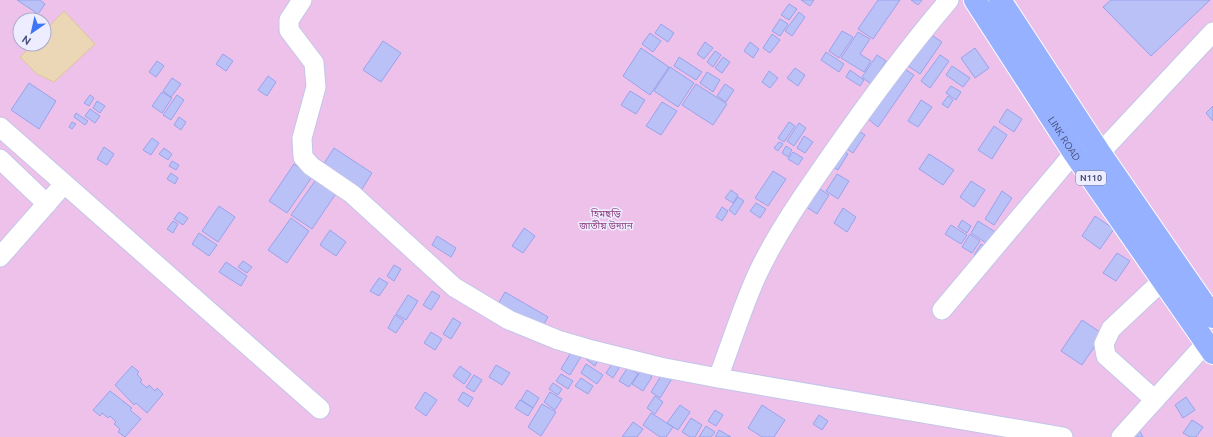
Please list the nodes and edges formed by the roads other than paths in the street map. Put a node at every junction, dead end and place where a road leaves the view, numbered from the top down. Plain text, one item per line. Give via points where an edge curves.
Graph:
1 (302, 0) edge
2 (949, 0) edge
3 (975, 0) edge
4 (1000, 0) edge
5 (1213, 32) edge
6 (0, 127) edge
7 (23, 148) junction
8 (1074, 153) junction
9 (1100, 153) junction
10 (2, 166) edge
11 (64, 184) junction
12 (47, 204) junction
13 (0, 257) edge
14 (1162, 281) junction
15 (942, 310) dead end
16 (1213, 317) edge
17 (1210, 348) edge
18 (718, 378) junction
19 (1155, 400) junction
20 (320, 409) dead end
21 (1062, 437) edge
22 (1121, 437) edge

1 - 18 street via 289,20 289,30 314,63 316,86 302,138 303,157 311,166 352,194 454,287 509,320 558,340 592,350 660,368
2 - 18 street via 880,85 778,235 756,276
3 - 8 highway, LINK ROAD / N110
4 - 9 highway, N110
5 - 9 street
6 - 7 street
7 - 10 street
7 - 11 street
8 - 14 highway, LINK ROAD / N110
8 - 15 street
9 - 16 highway, N110
10 - 12 street
11 - 12 street
11 - 20 street
12 - 13 street
14 - 17 highway, LINK ROAD / N110
14 - 19 street via 1111,329 1104,344 1106,356
17 - 19 street
18 - 21 street
19 - 22 street

